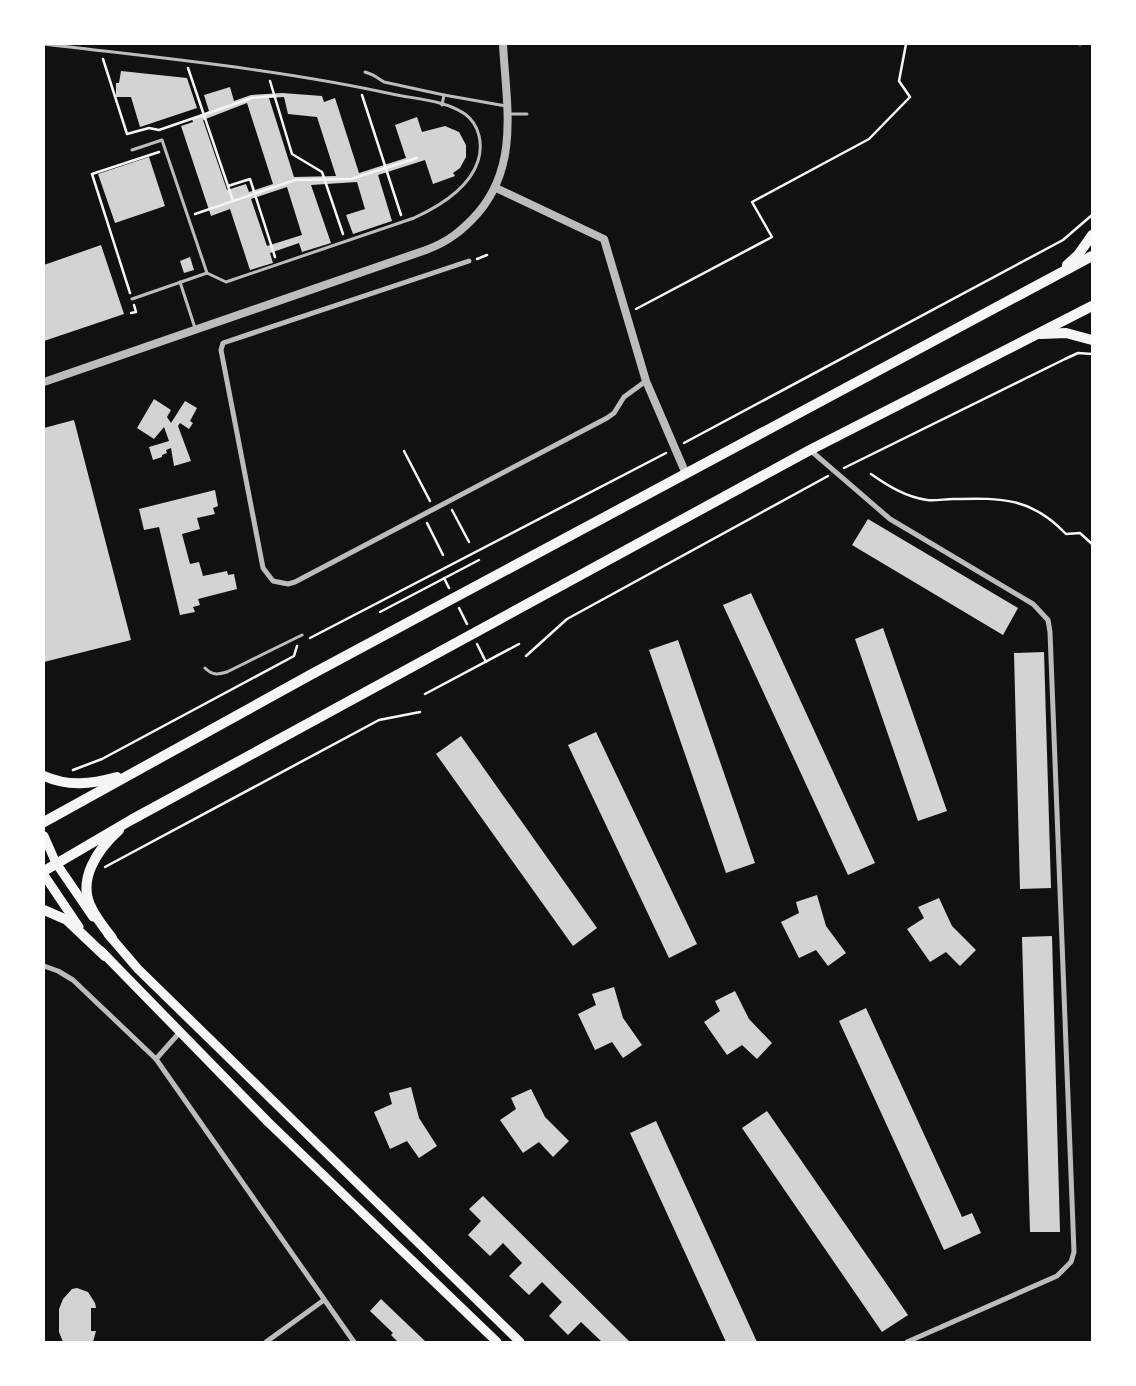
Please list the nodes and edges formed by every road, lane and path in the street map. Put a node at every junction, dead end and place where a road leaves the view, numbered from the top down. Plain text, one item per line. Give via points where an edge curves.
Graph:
1 (44, 44) edge
2 (503, 44) edge
3 (906, 44) edge
4 (100, 51) junction
5 (186, 62) junction
6 (268, 72) junction
7 (365, 72) dead end
8 (359, 87) junction
9 (444, 95) junction
10 (275, 96) junction
11 (442, 105) junction
12 (506, 106) junction
13 (507, 114) junction
14 (527, 114) dead end
15 (204, 115) junction
16 (132, 150) dead end
17 (165, 150) junction
18 (417, 158) dead end
19 (386, 168) junction
20 (325, 180) junction
21 (228, 186) junction
22 (496, 188) junction
23 (255, 194) junction
24 (233, 201) junction
25 (1092, 215) edge
26 (188, 216) junction
27 (403, 222) junction
28 (1092, 235) edge
29 (346, 241) junction
30 (1092, 256) edge
31 (468, 261) dead end
32 (278, 264) junction
33 (206, 273) junction
34 (1055, 276) junction
35 (180, 282) junction
36 (132, 299) junction
37 (1092, 306) edge
38 (636, 309) dead end
39 (131, 313) dead end
40 (196, 329) junction
41 (1037, 334) junction
42 (1092, 340) edge
43 (1092, 354) edge
44 (646, 381) junction
45 (44, 382) edge
46 (682, 444) dead end
47 (810, 450) junction
48 (404, 451) dead end
49 (665, 454) dead end
50 (850, 464) dead end
51 (686, 474) junction
52 (871, 474) dead end
53 (819, 481) dead end
54 (448, 502) junction
55 (434, 509) junction
56 (422, 515) junction
57 (469, 542) dead end
58 (1092, 544) edge
59 (443, 555) dead end
60 (479, 560) dead end
61 (444, 578) junction
62 (452, 595) dead end
63 (456, 603) dead end
64 (380, 612) dead end
65 (469, 628) dead end
66 (302, 635) dead end
67 (473, 637) dead end
68 (308, 639) dead end
69 (520, 644) dead end
70 (298, 645) dead end
71 (526, 656) dead end
72 (486, 662) junction
73 (205, 668) dead end
74 (425, 694) dead end
75 (420, 712) dead end
76 (69, 771) dead end
77 (130, 774) junction
78 (44, 776) edge
79 (131, 820) junction
80 (44, 822) edge
81 (44, 836) edge
82 (56, 863) junction
83 (44, 870) edge
84 (100, 873) dead end
85 (44, 875) edge
86 (44, 910) edge
87 (112, 938) junction
88 (105, 956) junction
89 (44, 966) edge
90 (180, 1032) junction
91 (156, 1059) junction
92 (324, 1300) junction
93 (266, 1342) edge
94 (354, 1342) edge
95 (497, 1342) edge
96 (520, 1342) edge
97 (907, 1342) edge

1 - 4 lane
2 - 12 street
3 - 38 path via 899,81 910,97 869,139 752,202 772,237
4 - 5 lane
4 - 15 path via 127,134 149,128 159,130
5 - 6 lane
5 - 15 path
6 - 8 lane
6 - 10 path
7 - 9 lane via 384,82
8 - 11 lane
8 - 19 path
9 - 11 lane
9 - 12 lane
10 - 15 path via 252,98
10 - 20 path via 292,154 322,172
11 - 27 lane via 465,114 477,128 481,152 476,167 446,200 432,210
12 - 13 street
13 - 14 lane
13 - 22 street via 506,148
15 - 21 path
16 - 17 lane via 162,140
17 - 26 lane
17 - 36 path via 92,174
18 - 19 path
19 - 20 path via 351,179
19 - 27 path
20 - 23 path via 295,180
20 - 29 path
21 - 23 path via 250,179
21 - 24 path
22 - 40 street via 465,228 441,244
22 - 44 street via 604,239
23 - 24 path
23 - 32 path
24 - 26 path
25 - 46 path via 1063,240
26 - 33 lane
27 - 29 lane
28 - 34 main road via 1078,255
29 - 32 lane
30 - 34 main road
31 - 56 street via 226,341 221,347 263,568 273,581 295,582
32 - 33 lane via 226,282
33 - 35 lane
34 - 51 main road
35 - 36 lane
35 - 40 lane
36 - 39 path via 136,312
37 - 41 main road
40 - 45 street
41 - 42 main road via 1066,333
41 - 47 main road
43 - 50 path via 1078,353
44 - 51 street
44 - 54 street via 624,397 607,418
47 - 79 main road
47 - 97 street via 890,519 1033,604 1048,620 1050,632 1074,1252 1071,1262 1057,1276
48 - 55 path
49 - 68 path
51 - 77 main road
52 - 58 path via 898,491 928,500 993,498 1021,502 1034,508 1066,534 1080,533
53 - 71 path via 567,619
54 - 55 street
54 - 57 path
55 - 56 street
56 - 59 path
60 - 61 path
61 - 62 path
61 - 64 path
63 - 65 path
66 - 73 lane via 227,672 210,673
67 - 72 path
69 - 72 path
70 - 76 path via 294,656 102,759
72 - 74 path
75 - 84 path via 379,720 114,860
77 - 78 main road via 82,784 68,784
77 - 80 main road
79 - 82 main road
79 - 87 main road via 101,850 87,877 91,909
81 - 82 main road
82 - 83 main road
82 - 87 main road via 73,891
85 - 88 main road via 84,933
86 - 88 main road via 67,920
87 - 96 main road via 138,969
88 - 90 main road
89 - 91 street via 73,980
90 - 91 street
90 - 95 main road via 268,1122
91 - 92 street
92 - 93 street
92 - 94 street

